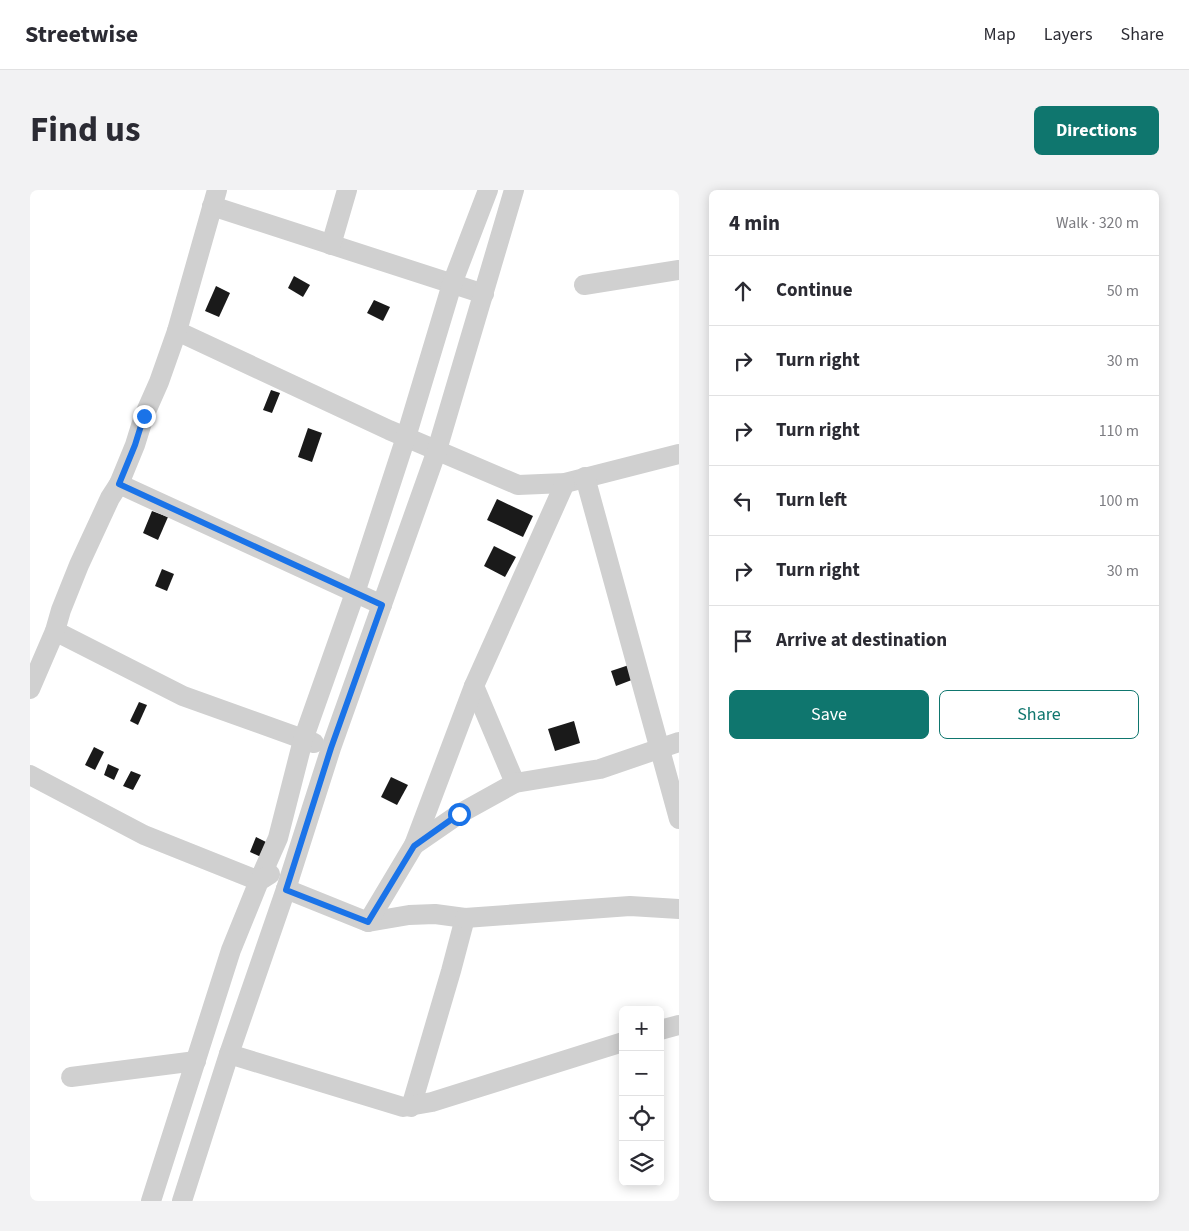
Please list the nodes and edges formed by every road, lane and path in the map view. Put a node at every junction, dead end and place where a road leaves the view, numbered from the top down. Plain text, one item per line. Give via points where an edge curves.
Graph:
1 (347, 190) edge
2 (488, 190) edge
3 (514, 190) edge
4 (214, 198) edge
5 (331, 245) junction
6 (679, 270) edge
7 (452, 284) junction
8 (584, 285) dead end
9 (484, 294) junction
10 (177, 331) junction
11 (406, 438) junction
12 (437, 450) junction
13 (679, 454) edge
14 (585, 477) junction
15 (565, 483) junction
16 (119, 484) junction
17 (355, 593) junction
18 (382, 605) junction
19 (55, 630) junction
20 (474, 686) junction
21 (30, 689) edge
22 (303, 740) junction
23 (670, 746) edge
24 (331, 748) junction
25 (30, 775) edge
26 (515, 783) junction
27 (679, 819) edge
28 (414, 846) junction
29 (296, 860) junction
30 (259, 880) junction
31 (286, 890) junction
32 (679, 909) edge
33 (465, 918) junction
34 (368, 922) junction
35 (679, 1025) edge
36 (664, 1029) edge
37 (619, 1043) edge
38 (229, 1054) junction
39 (196, 1061) junction
40 (71, 1077) dead end
41 (411, 1107) junction
42 (151, 1201) edge
43 (182, 1201) edge

1 - 5 street
2 - 7 street
3 - 9 street
4 - 5 street
4 - 10 street
5 - 7 street
6 - 8 street
7 - 9 street
7 - 11 street
9 - 12 street
10 - 11 street
10 - 16 street
11 - 12 street
11 - 17 street
12 - 15 street via 518,485
12 - 18 street
13 - 14 street
14 - 15 street
14 - 23 street
15 - 20 street
16 - 17 street
16 - 19 street via 83,557
17 - 18 street
17 - 22 street
18 - 24 street
19 - 21 street
19 - 22 street via 183,696
20 - 26 street
20 - 28 street
22 - 24 street
22 - 30 street via 278,838
23 - 26 street via 600,769
23 - 27 street
24 - 29 street
25 - 30 street via 144,835
26 - 28 street via 459,814
28 - 34 street
29 - 30 street
29 - 31 street
30 - 39 street via 230,950
31 - 34 street
31 - 38 street
32 - 33 street via 630,906
33 - 34 street via 409,915
33 - 41 street
35 - 36 street
37 - 41 street
38 - 41 street
38 - 43 street
39 - 40 street
39 - 42 street

